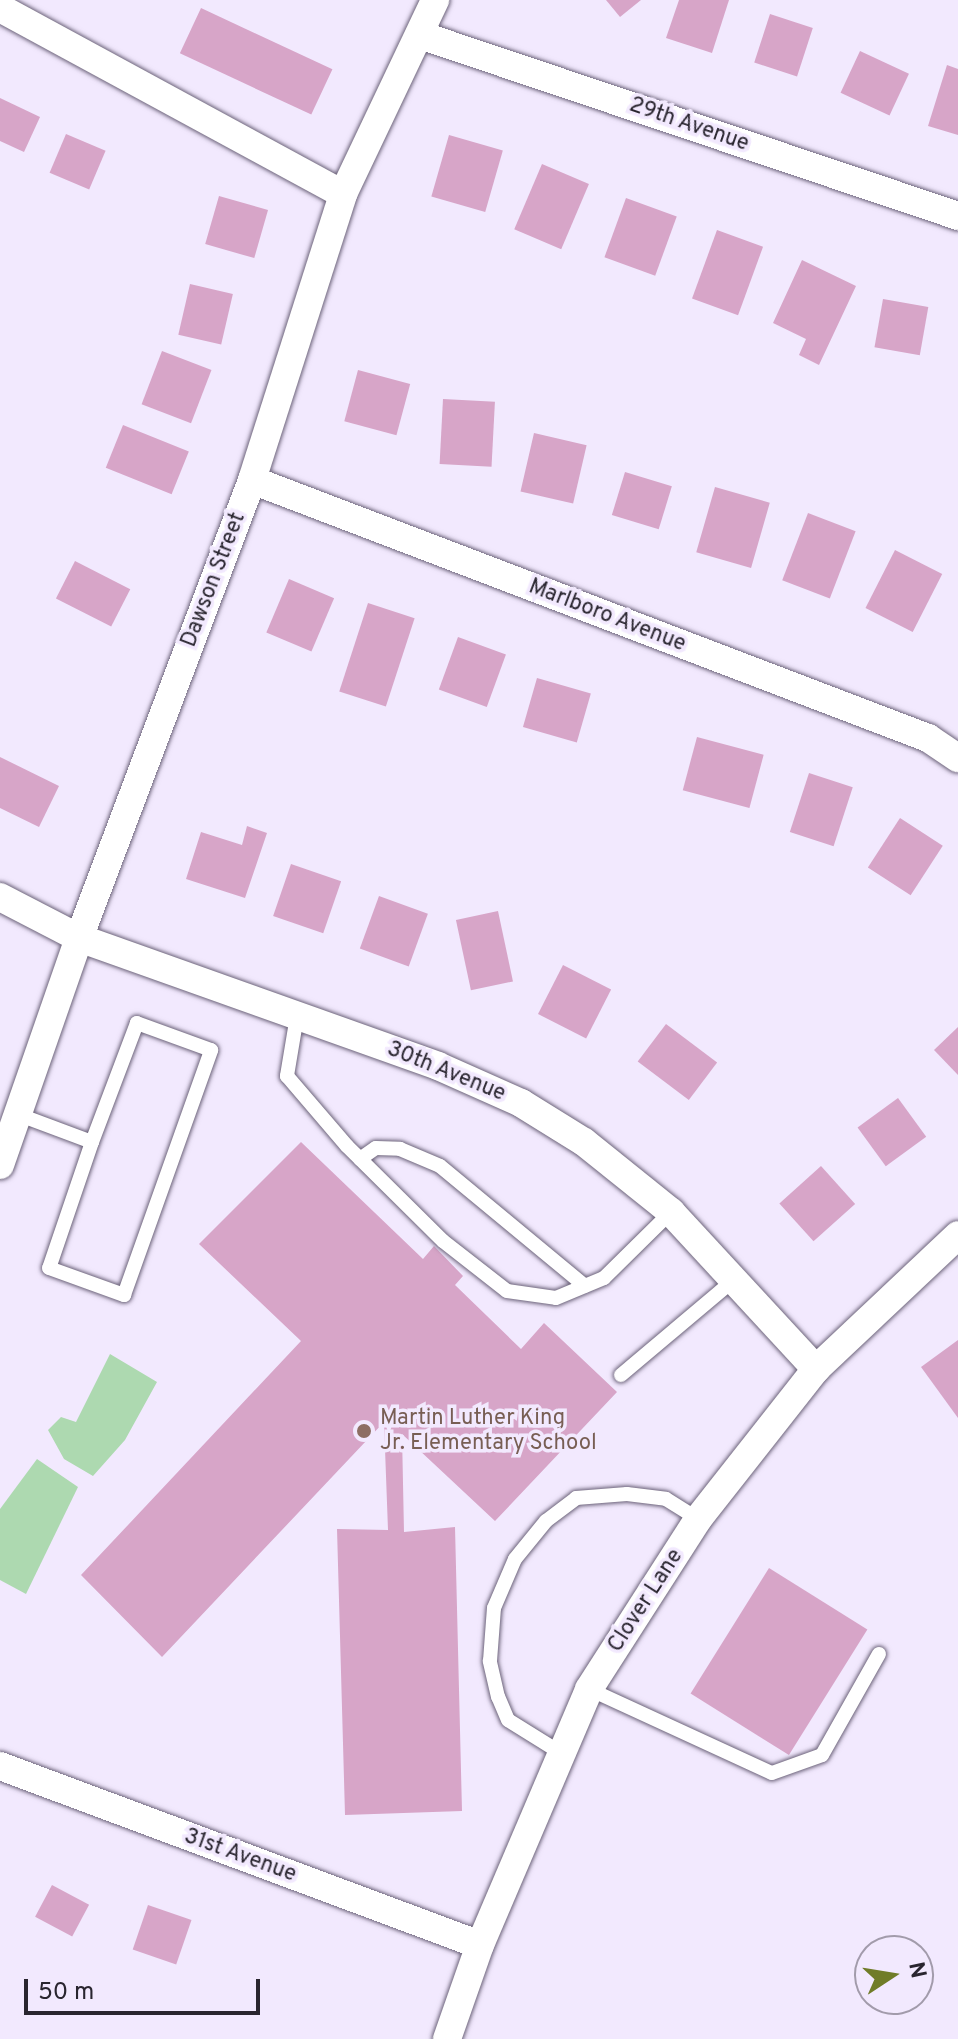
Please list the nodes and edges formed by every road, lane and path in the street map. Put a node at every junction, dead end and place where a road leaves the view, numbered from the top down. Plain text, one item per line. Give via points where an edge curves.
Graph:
1 (435, 0) edge
2 (0, 8) edge
3 (420, 35) junction
4 (343, 194) junction
5 (958, 216) edge
6 (252, 480) junction
7 (958, 758) edge
8 (0, 897) edge
9 (79, 938) junction
10 (297, 1016) junction
11 (17, 1114) junction
12 (92, 1142) junction
13 (360, 1159) junction
14 (0, 1165) edge
15 (671, 1212) junction
16 (958, 1235) edge
17 (734, 1280) junction
18 (585, 1286) junction
19 (816, 1369) junction
20 (621, 1375) dead end
21 (698, 1519) junction
22 (879, 1654) dead end
23 (589, 1689) junction
24 (561, 1753) junction
25 (0, 1766) edge
26 (480, 1945) junction
27 (447, 2039) edge

1 - 3 street, Dawson Street
2 - 4 street
3 - 4 street, Dawson Street
3 - 5 street, 29th Avenue
4 - 6 street, Dawson Street
6 - 7 street, Marlboro Avenue via 928,738
6 - 9 street, Dawson Street
8 - 9 street, 30th Avenue
9 - 10 street, 30th Avenue
9 - 11 street, Dawson Street
10 - 13 lane via 287,1076
10 - 15 street, 30th Avenue via 438,1066 521,1103 584,1142
11 - 12 lane
11 - 14 street, Dawson Street
12 - 12 lane via 49,1268 124,1295 211,1050 137,1023
13 - 18 lane via 376,1148 400,1149 440,1166
13 - 18 lane via 455,1252 507,1291 556,1298
15 - 17 street, 30th Avenue
15 - 18 lane via 604,1278
16 - 19 street, Clover Lane
17 - 19 street, 30th Avenue
17 - 20 lane
19 - 21 street, Clover Lane
21 - 23 street, Clover Lane
21 - 24 lane via 666,1499 627,1494 576,1498 546,1521 515,1559 494,1608 490,1661 498,1697 508,1720
22 - 23 lane via 822,1755 772,1773
23 - 24 street, Clover Lane
24 - 26 street, Clover Lane
25 - 26 street, 31st Avenue
26 - 27 street, Clover Lane

